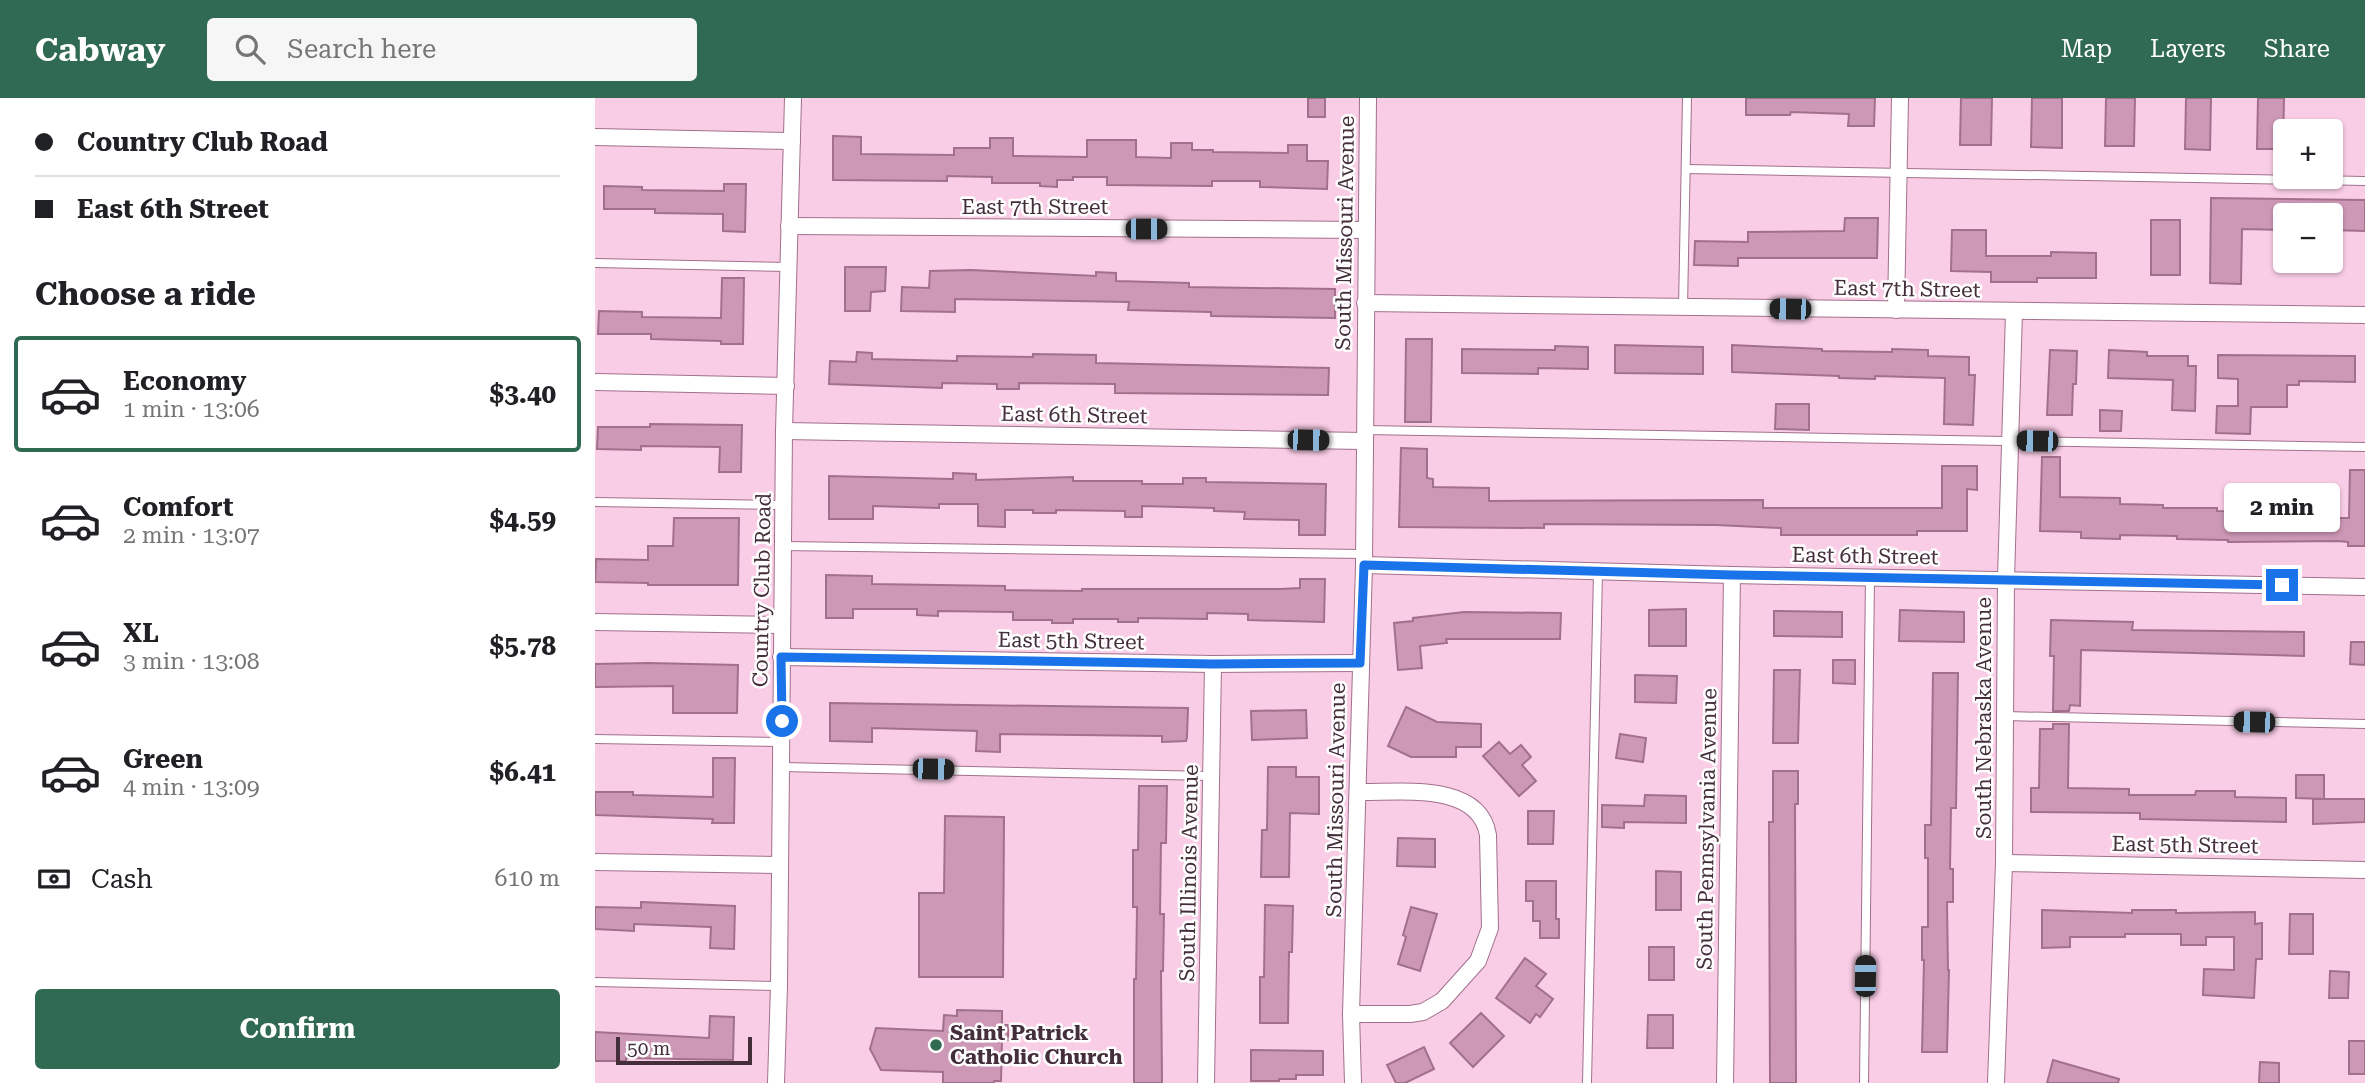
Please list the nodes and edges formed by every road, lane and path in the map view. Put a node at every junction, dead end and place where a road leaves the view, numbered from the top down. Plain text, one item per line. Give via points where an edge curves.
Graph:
1 (793, 98) edge
2 (1368, 98) edge
3 (1687, 98) edge
4 (1900, 98) edge
5 (595, 137) edge
6 (792, 141) junction
7 (1686, 169) junction
8 (1899, 174) junction
9 (2365, 181) edge
10 (789, 226) junction
11 (1366, 230) junction
12 (595, 263) edge
13 (788, 267) junction
14 (1364, 303) junction
15 (1683, 307) junction
16 (1896, 310) junction
17 (2014, 312) junction
18 (2365, 315) edge
19 (595, 382) edge
20 (786, 386) junction
21 (784, 431) junction
22 (1364, 435) junction
23 (2010, 441) junction
24 (2365, 447) edge
25 (595, 502) edge
26 (784, 505) junction
27 (783, 546) junction
28 (1364, 560) junction
29 (1598, 571) junction
30 (1732, 575) junction
31 (1870, 577) junction
32 (2006, 579) junction
33 (2365, 587) edge
34 (595, 622) edge
35 (781, 625) junction
36 (781, 657) junction
37 (1360, 663) junction
38 (1213, 664) junction
39 (2005, 716) junction
40 (2365, 724) edge
41 (595, 739) edge
42 (782, 742) junction
43 (781, 766) junction
44 (1211, 776) junction
45 (1359, 792) junction
46 (595, 862) edge
47 (2004, 863) junction
48 (779, 865) junction
49 (2365, 870) edge
50 (595, 982) edge
51 (779, 986) junction
52 (1351, 1014) junction
53 (776, 1083) edge
54 (1206, 1083) edge
55 (1353, 1083) edge
56 (1587, 1083) edge
57 (1724, 1083) edge
58 (1864, 1083) edge
59 (1996, 1083) edge

1 - 6 street, Country Club Road
2 - 11 street, South Missouri Avenue
3 - 7 lane
4 - 8 street
5 - 6 street
6 - 10 street, Country Club Road
7 - 8 lane
7 - 15 lane
8 - 9 lane
8 - 16 street
10 - 11 street, East 7th Street
10 - 13 street, Country Club Road
11 - 14 street, South Missouri Avenue
12 - 13 lane
13 - 20 street, Country Club Road
14 - 15 street, East 7th Street
14 - 22 street, South Missouri Avenue
15 - 16 street, East 7th Street
16 - 17 street, East 7th Street
17 - 18 street, East 7th Street
17 - 23 street, South Nebraska Avenue
19 - 20 street
20 - 21 street, Country Club Road
21 - 22 street, East 6th Street
21 - 26 street, Country Club Road
22 - 23 lane
22 - 28 street, South Missouri Avenue
23 - 24 lane
23 - 32 street, South Nebraska Avenue
25 - 26 lane
26 - 27 street, Country Club Road
27 - 28 lane
27 - 35 street, Country Club Road
28 - 29 street, East 6th Street
28 - 37 street, South Missouri Avenue
29 - 30 street, East 6th Street
29 - 56 lane
30 - 31 street, East 6th Street
30 - 57 street, South Pennsylvania Avenue
31 - 32 street, East 6th Street
31 - 58 lane
32 - 33 street, East 6th Street
32 - 39 street, South Nebraska Avenue
34 - 35 street
35 - 36 street, Country Club Road
36 - 38 street, East 5th Street
36 - 42 street, Country Club Road
37 - 38 street, East 5th Street
37 - 45 street, South Missouri Avenue
38 - 44 street, South Illinois Avenue
39 - 40 lane
39 - 47 street, South Nebraska Avenue
41 - 42 lane
42 - 43 street, Country Club Road
43 - 44 lane
43 - 48 street, Country Club Road
44 - 54 street, South Illinois Avenue
45 - 52 street, South Missouri Avenue
45 - 52 street via 1439,794 1470,804 1486,824 1490,928 1478,961 1442,1001 1410,1014
46 - 48 street
47 - 49 street, East 5th Street
47 - 59 street, South Nebraska Avenue
48 - 51 street, Country Club Road
50 - 51 lane
51 - 53 street, Country Club Road
52 - 55 street, South Missouri Avenue

